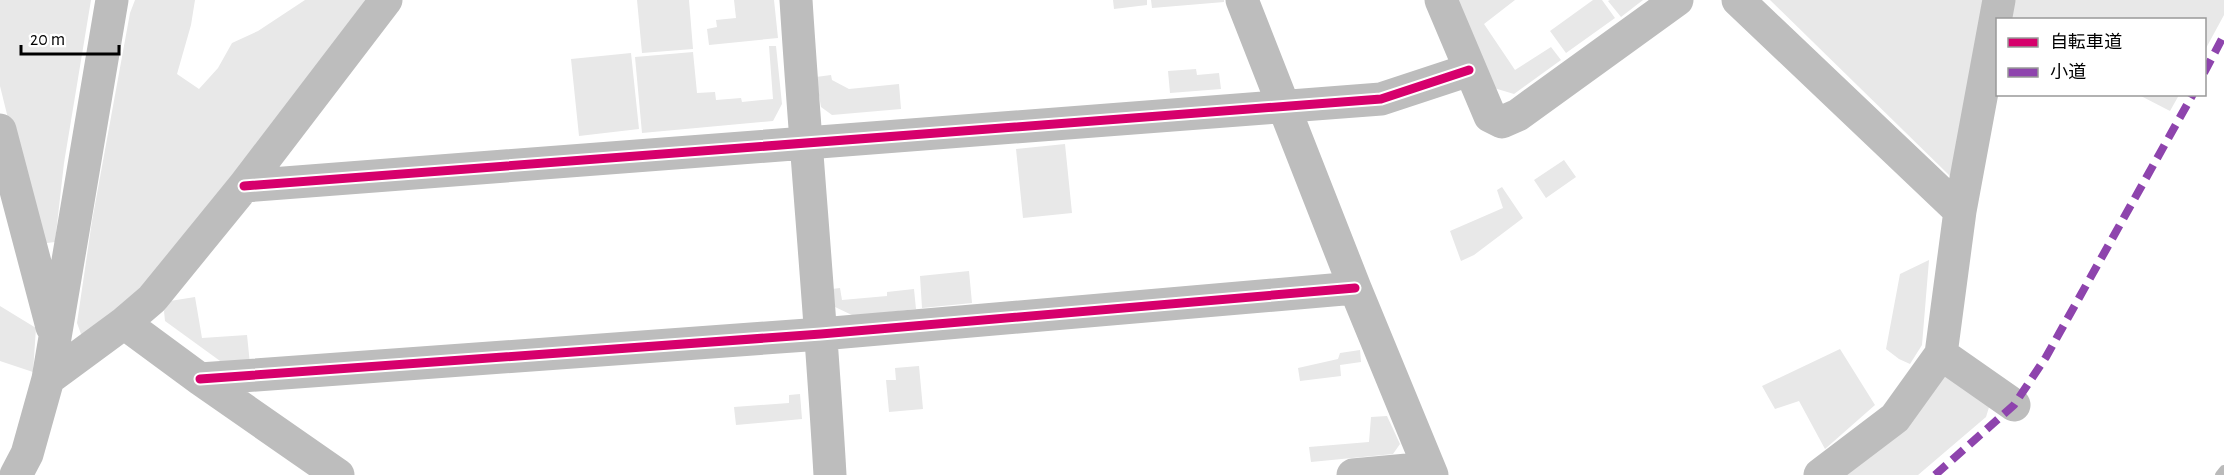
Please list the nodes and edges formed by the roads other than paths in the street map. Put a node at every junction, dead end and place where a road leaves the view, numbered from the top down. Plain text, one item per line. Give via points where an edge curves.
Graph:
1 (112, 0) edge
2 (386, 0) edge
3 (796, 0) edge
4 (1242, 0) edge
5 (1441, 0) edge
6 (1677, 0) edge
7 (1738, 0) edge
8 (1999, 0) edge
9 (1469, 70) junction
10 (1285, 108) junction
11 (0, 130) edge
12 (805, 143) junction
13 (244, 186) junction
14 (1960, 211) junction
15 (1355, 288) junction
16 (124, 323) junction
17 (822, 334) junction
18 (55, 338) junction
19 (1941, 354) junction
20 (48, 379) junction
21 (200, 379) junction
22 (2014, 405) dead end
23 (1430, 472) edge
24 (16, 475) edge
25 (338, 475) edge
26 (830, 475) edge
27 (1353, 475) edge
28 (1820, 475) edge

1 - 18 street
2 - 13 street
3 - 12 street
4 - 10 street
5 - 9 street
6 - 9 street via 1518,115 1502,122 1490,116
7 - 14 street
8 - 14 street
9 - 10 street via 1381,99
10 - 12 street
10 - 15 street
11 - 18 street
12 - 13 street
12 - 17 street
13 - 16 street via 152,299
14 - 19 street
15 - 17 street
15 - 23 street
16 - 20 street
16 - 21 street
17 - 21 street
17 - 26 street
18 - 20 street
19 - 22 street
19 - 28 street via 1895,418
20 - 24 street via 27,454
21 - 25 street
23 - 27 street

